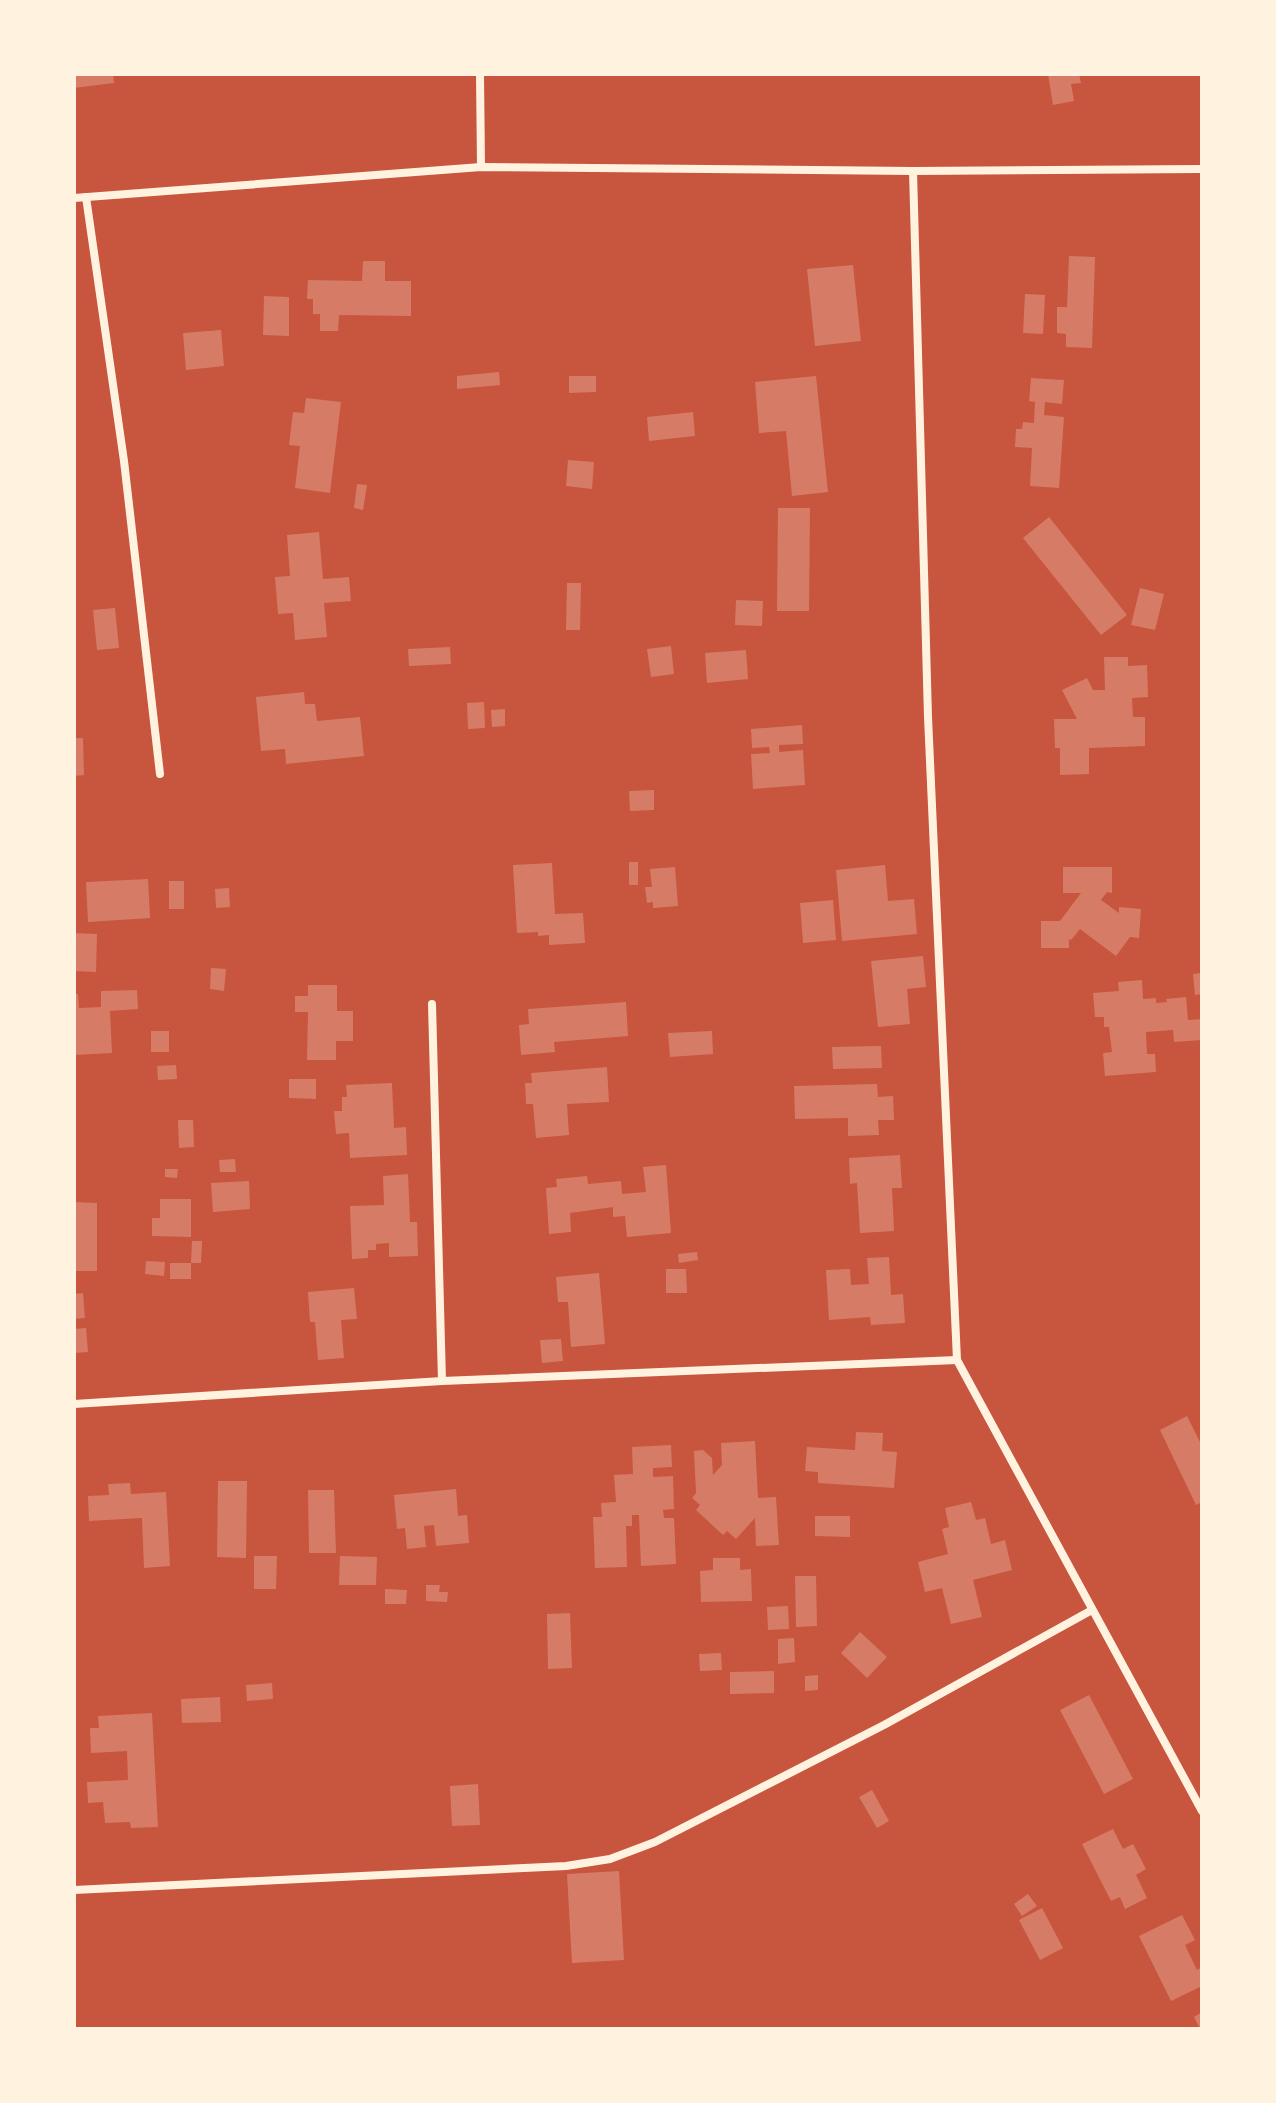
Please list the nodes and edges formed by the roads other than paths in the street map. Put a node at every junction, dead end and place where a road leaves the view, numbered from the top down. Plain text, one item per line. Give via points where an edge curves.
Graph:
1 (480, 74) edge
2 (481, 167) junction
3 (1202, 169) edge
4 (913, 171) junction
5 (86, 197) junction
6 (74, 198) edge
7 (160, 774) dead end
8 (432, 1004) dead end
9 (957, 1360) junction
10 (442, 1381) junction
11 (74, 1404) edge
12 (1092, 1610) junction
13 (1202, 1811) edge
14 (74, 1890) edge

1 - 2 street
2 - 4 street
2 - 5 street
3 - 4 street
4 - 9 street via 928,717
5 - 6 street
5 - 7 street via 124,461
8 - 10 street
9 - 10 street
9 - 12 street
10 - 11 street
12 - 13 street
12 - 14 street via 741,1800 610,1859 566,1866

